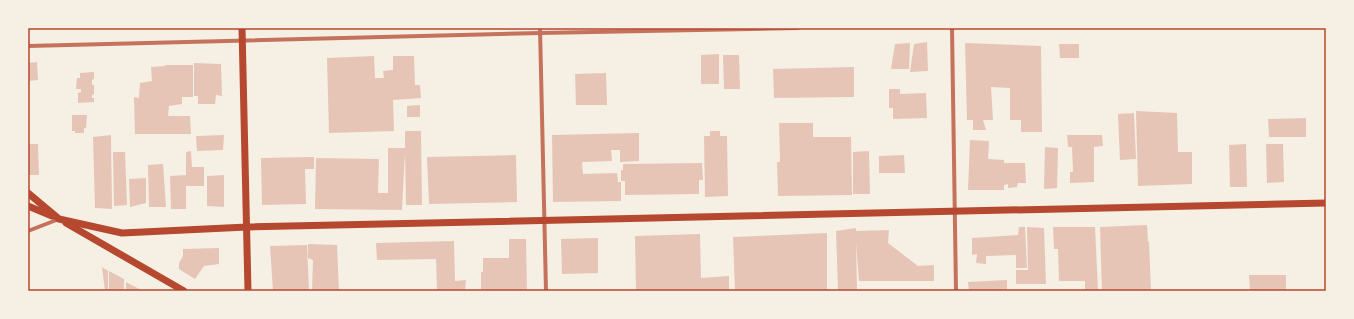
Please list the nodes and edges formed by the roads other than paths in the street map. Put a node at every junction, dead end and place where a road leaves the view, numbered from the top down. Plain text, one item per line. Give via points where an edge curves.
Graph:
1 (242, 28) edge
2 (798, 28) edge
3 (952, 28) edge
4 (540, 30) edge
5 (242, 40) junction
6 (28, 46) edge
7 (28, 193) edge
8 (1326, 203) edge
9 (28, 206) edge
10 (954, 211) junction
11 (59, 219) junction
12 (544, 221) junction
13 (247, 227) junction
14 (28, 231) edge
15 (184, 291) edge
16 (248, 291) edge
17 (546, 291) edge
18 (956, 291) edge

1 - 5 main road
2 - 4 street
3 - 10 street
4 - 5 street
4 - 12 street
5 - 6 street
5 - 13 main road
7 - 11 main road
8 - 10 main road
9 - 11 main road
10 - 12 main road
10 - 18 street
11 - 13 main road via 122,233
11 - 14 street
11 - 15 main road
12 - 13 main road
12 - 17 street
13 - 16 main road

